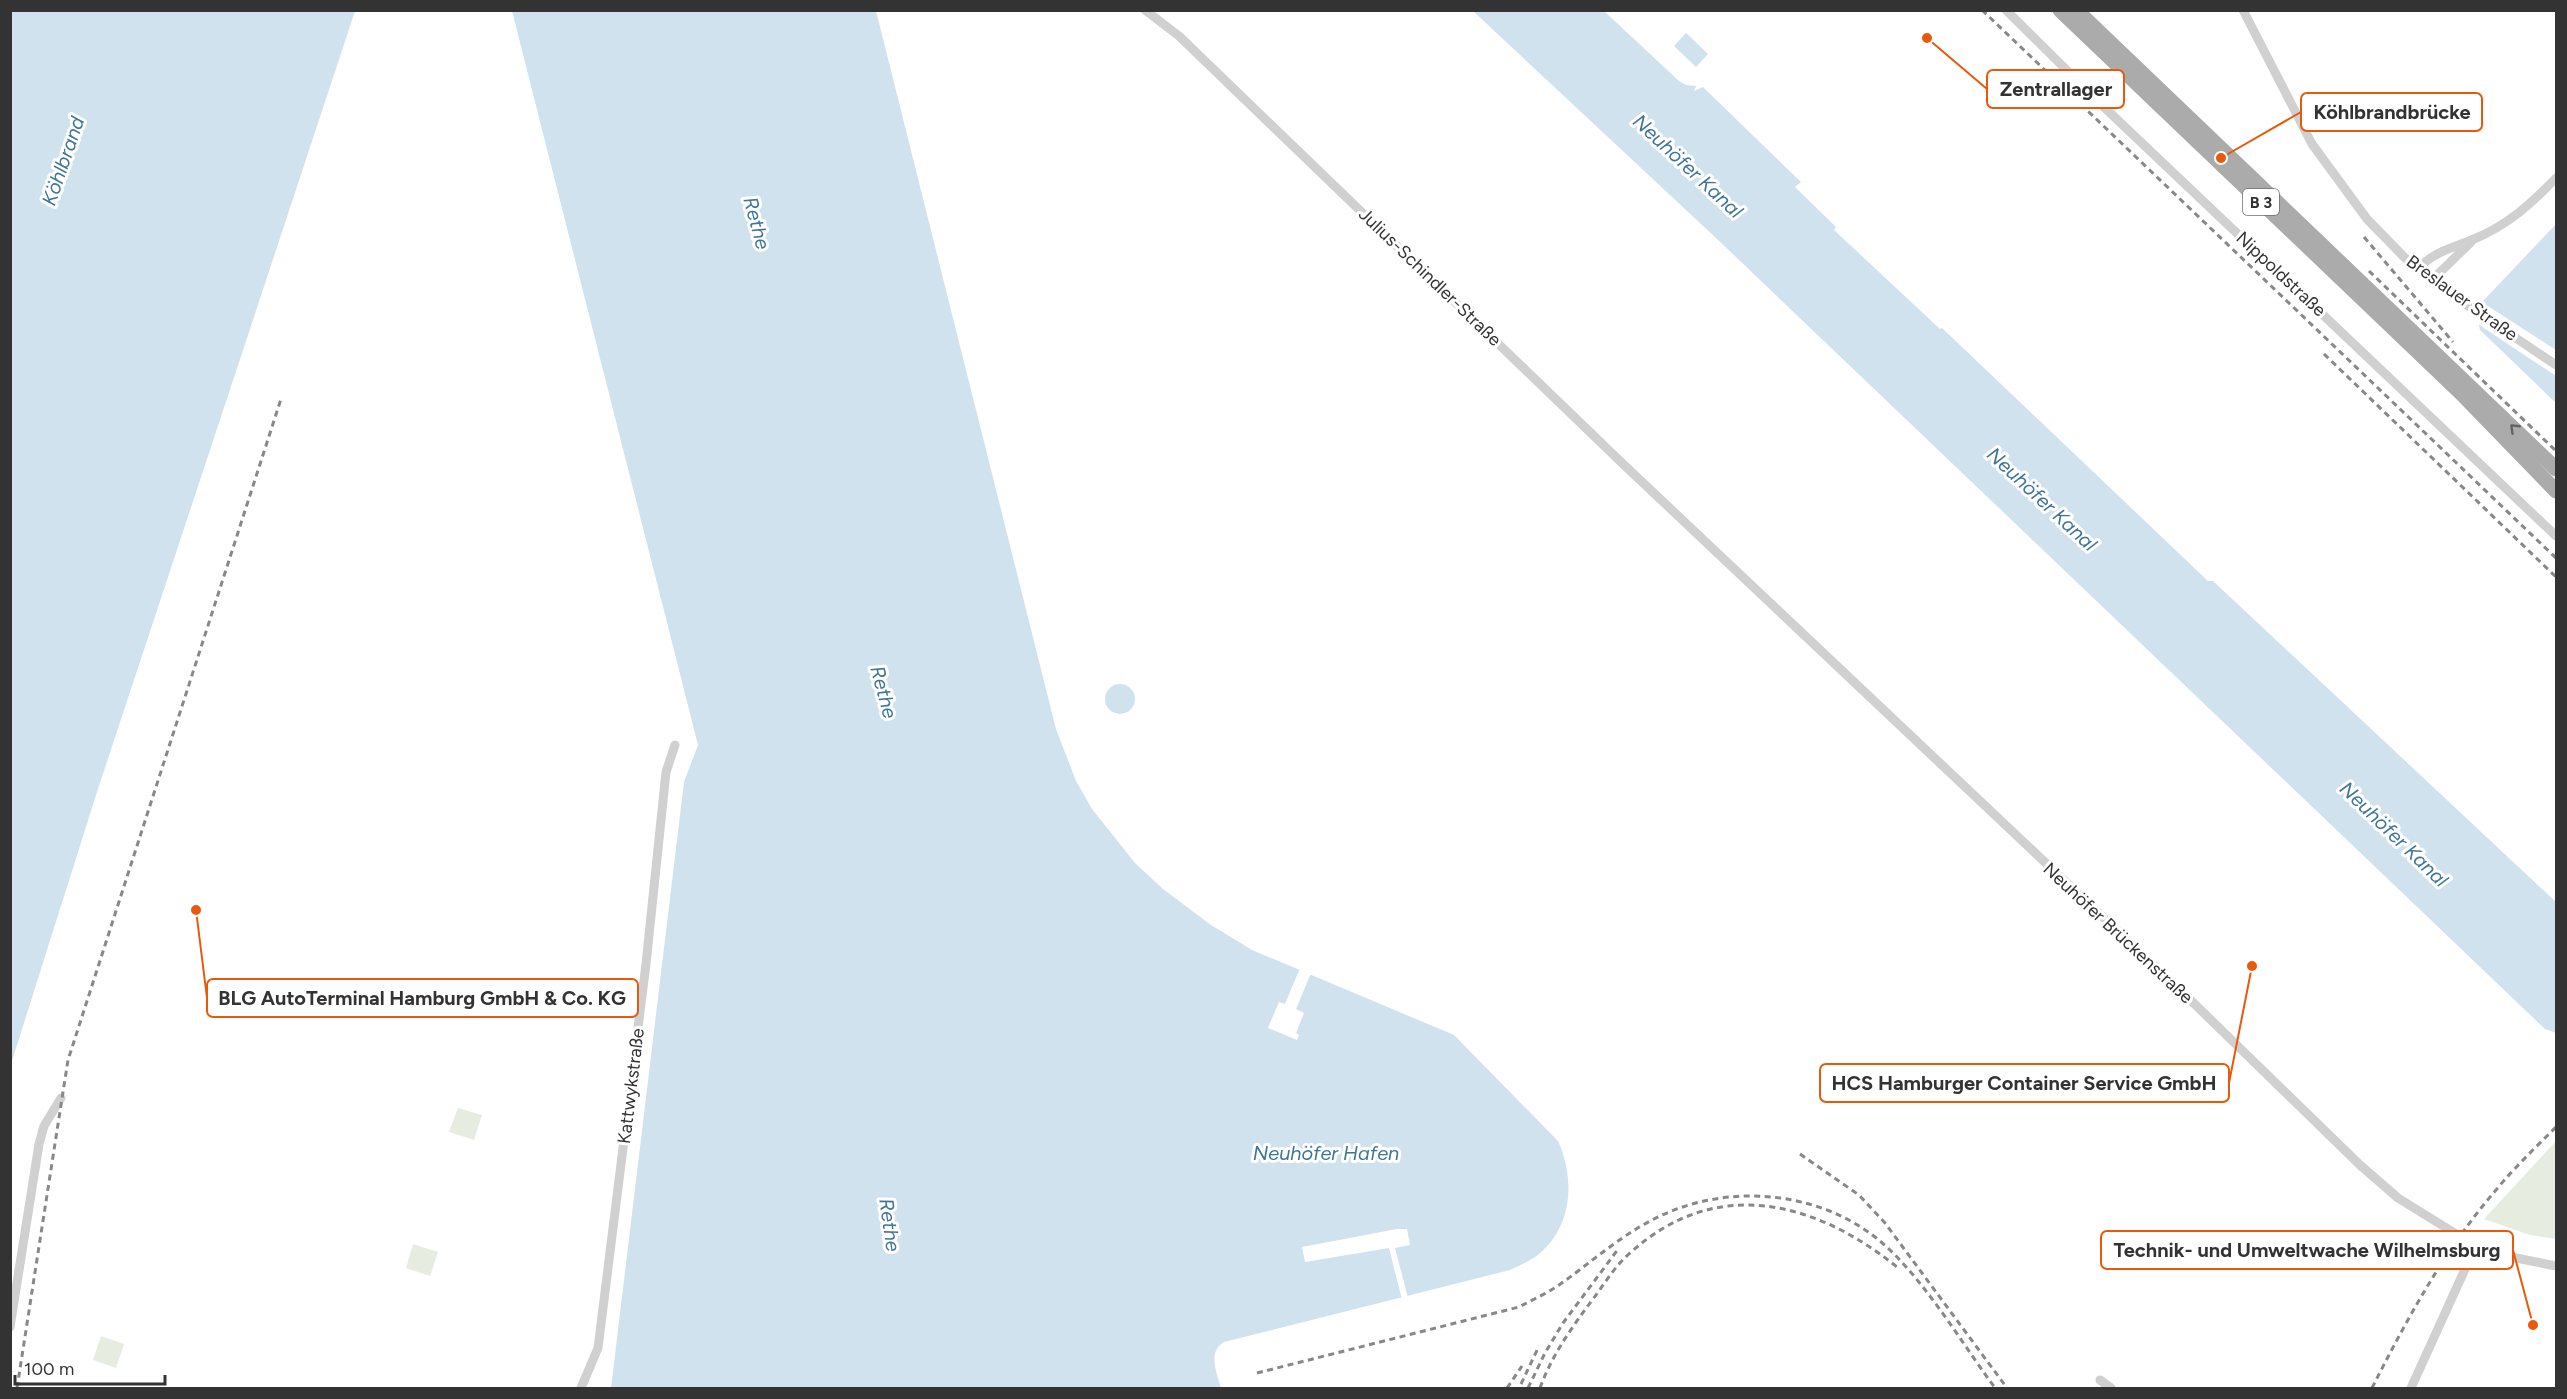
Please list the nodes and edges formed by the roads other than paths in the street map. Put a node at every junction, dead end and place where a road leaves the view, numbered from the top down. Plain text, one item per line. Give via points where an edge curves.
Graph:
1 (1145, 10) edge
2 (2006, 10) edge
3 (2060, 10) edge
4 (2076, 10) edge
5 (2243, 10) edge
6 (2556, 178) edge
7 (2472, 240) junction
8 (2417, 268) junction
9 (2432, 280) junction
10 (2556, 365) edge
11 (2556, 469) edge
12 (2556, 491) edge
13 (2556, 536) edge
14 (1711, 548) joint
15 (675, 745) dead end
16 (61, 1098) dead end
17 (2476, 1245) junction
18 (2556, 1266) edge
19 (10, 1327) edge
20 (2100, 1380) dead end
21 (581, 1389) edge
22 (2111, 1389) edge
23 (2411, 1389) edge

1 - 14 street, Julius-Schindler-Straße via 1196,52
2 - 13 street, Nippoldstraße
3 - 12 main road, B 3 via 2461,393
11 -> 4 main road, B 3
5 - 8 street, Breslauer Straße via 2323,161 2367,219
6 - 7 street via 2520,214
7 - 8 street via 2442,250
7 - 9 street
8 - 9 street, Breslauer Straße
9 - 10 street, Breslauer Straße
14 - 17 street, Neuhöfer Brückenstraße via 2360,1165 2398,1198
15 - 21 street, Kattwykstraße via 666,772 645,976 598,1348
16 - 19 street via 44,1126 39,1144
17 - 18 street, Neuhöfer Brückenstraße via 2506,1256
17 - 23 street
20 - 22 street

